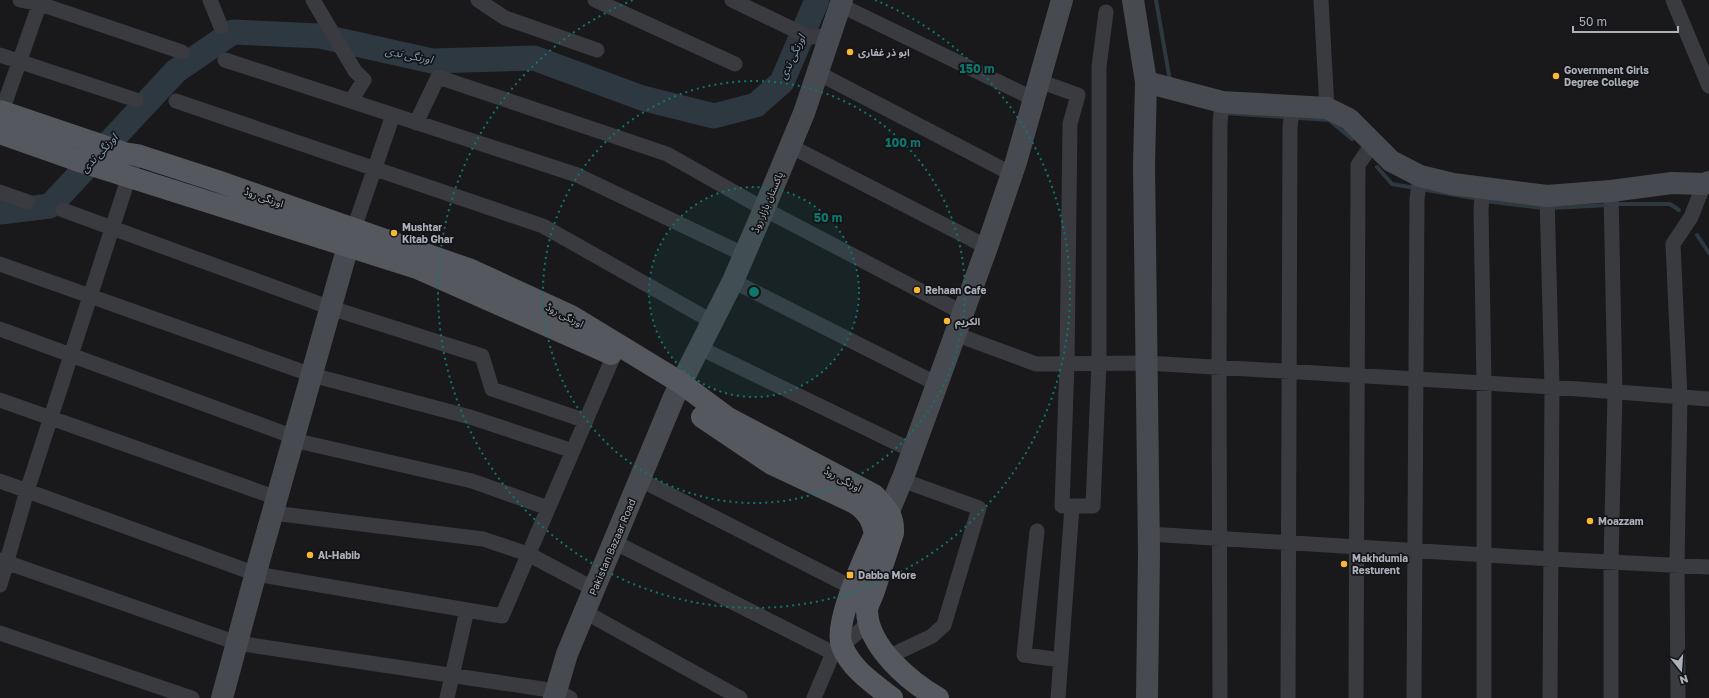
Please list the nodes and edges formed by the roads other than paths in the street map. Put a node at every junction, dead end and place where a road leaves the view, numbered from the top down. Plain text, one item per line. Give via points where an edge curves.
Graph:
1 (20, 0) edge
2 (210, 0) edge
3 (313, 0) edge
4 (478, 0) edge
5 (596, 0) edge
6 (732, 0) edge
7 (1062, 0) edge
8 (1133, 0) edge
9 (1322, 0) edge
10 (1673, 0) edge
11 (41, 2) edge
12 (841, 3) edge
13 (1106, 12) dead end
14 (221, 27) dead end
15 (819, 37) junction
16 (597, 50) dead end
17 (182, 52) dead end
18 (0, 55) edge
19 (225, 60) dead end
20 (20, 61) junction
21 (735, 64) dead end
22 (818, 73) junction
23 (1146, 82) junction
24 (1709, 86) edge
25 (1037, 90) junction
26 (136, 100) dead end
27 (176, 101) dead end
28 (351, 101) junction
29 (1327, 108) junction
30 (1, 111) edge
31 (1221, 111) junction
32 (393, 115) junction
33 (1292, 115) junction
34 (416, 122) junction
35 (0, 133) edge
36 (1373, 143) junction
37 (790, 146) junction
38 (125, 164) junction
39 (374, 168) junction
40 (1012, 174) junction
41 (1419, 187) junction
42 (1707, 188) edge
43 (0, 192) edge
44 (1482, 197) junction
45 (1610, 201) junction
46 (28, 202) dead end
47 (1547, 206) junction
48 (764, 209) junction
49 (63, 210) dead end
50 (112, 228) junction
51 (351, 237) junction
52 (987, 246) junction
53 (744, 255) junction
54 (0, 264) edge
55 (732, 281) junction
56 (90, 296) junction
57 (331, 308) junction
58 (963, 313) junction
59 (713, 322) junction
60 (0, 330) edge
61 (955, 334) junction
62 (700, 348) junction
63 (71, 355) junction
64 (614, 356) junction
65 (1146, 363) junction
66 (1067, 364) junction
67 (1099, 364) junction
68 (1219, 368) junction
69 (1289, 372) junction
70 (312, 375) junction
71 (1358, 376) junction
72 (1415, 380) junction
73 (937, 384) junction
74 (1484, 384) junction
75 (1552, 387) junction
76 (677, 390) junction
77 (1615, 393) junction
78 (1680, 397) junction
79 (1709, 399) edge
80 (0, 400) edge
81 (50, 418) junction
82 (586, 421) junction
83 (294, 438) junction
84 (573, 451) junction
85 (913, 451) junction
86 (641, 480) junction
87 (902, 480) junction
88 (0, 481) edge
89 (27, 491) junction
90 (275, 505) junction
91 (1072, 507) junction
92 (548, 508) junction
93 (888, 511) junction
94 (873, 527) junction
95 (1037, 531) dead end
96 (1149, 534) junction
97 (1219, 538) junction
98 (614, 542) junction
99 (1288, 542) junction
100 (1357, 547) junction
101 (1414, 550) junction
102 (528, 554) junction
103 (1484, 554) junction
104 (1551, 559) junction
105 (3, 562) edge
106 (1611, 562) junction
107 (1677, 565) junction
108 (1709, 567) edge
109 (256, 574) junction
110 (0, 585) edge
111 (853, 588) junction
112 (594, 590) junction
113 (467, 610) junction
114 (584, 612) junction
115 (869, 624) junction
116 (0, 633) edge
117 (237, 643) junction
118 (837, 649) junction
119 (888, 657) junction
120 (1061, 660) junction
121 (452, 675) junction
122 (560, 696) edge
123 (192, 698) edge
124 (222, 698) edge
125 (447, 698) edge
126 (740, 698) edge
127 (814, 698) edge
128 (892, 698) edge
129 (938, 698) edge
130 (1058, 698) edge
131 (1147, 698) edge
132 (1220, 698) edge
133 (1288, 698) edge
134 (1356, 698) edge
135 (1414, 698) edge
136 (1484, 698) edge
137 (1550, 698) edge
138 (1611, 698) edge
139 (1678, 698) edge

1 - 11 street
2 - 14 street
3 - 28 street via 355,71 364,80
4 - 16 street via 505,18
5 - 21 street
6 - 15 street via 792,29
7 - 25 street
8 - 23 street
9 - 29 street
10 - 24 street
11 - 17 street
11 - 20 street
12 - 15 street, پاکستان بازار روڈ
12 - 25 street
13 - 67 street via 1099,67
15 - 22 street, پاکستان بازار روڈ
18 - 20 street
19 - 28 street
20 - 26 street
20 - 30 street
22 - 37 street, پاکستان بازار روڈ
22 - 40 street
23 - 31 street
23 - 65 street
25 - 40 street
25 - 66 street via 1078,96 1070,124
27 - 39 street
28 - 32 street
29 - 33 street
29 - 36 street via 1349,119
30 - 38 main road, اورنگی روڈ via 83,139
31 - 33 street
31 - 68 street
32 - 34 street
32 - 39 street
33 - 69 street
34 - 48 street via 438,77 667,154
34 - 53 street via 576,176
35 - 38 main road, اورنگی روڈ via 76,160
36 - 41 street
36 - 71 street via 1358,165
37 - 48 street, پاکستان بازار روڈ
37 - 52 street
38 - 50 street
38 - 51 main road, اورنگی روڈ via 217,181
39 - 51 street
39 - 59 street via 543,226
40 - 52 street
41 - 44 street via 1453,184
41 - 72 street
42 - 45 street via 1672,183
42 - 78 street via 1673,244
43 - 46 street
44 - 47 street
44 - 74 street
45 - 47 street
45 - 77 street
47 - 75 street
48 - 53 street, پاکستان بازار روڈ
48 - 58 street
49 - 50 street
50 - 56 street
50 - 57 street
51 - 57 street
51 - 64 main road, اورنگی روڈ
51 - 76 main road, اورنگی روڈ via 471,270 570,316
52 - 58 street
53 - 55 street, پاکستان بازار روڈ
54 - 56 street
55 - 59 street, پاکستان بازار روڈ
55 - 73 street
56 - 63 street
56 - 70 street
57 - 70 street
57 - 82 street via 482,356 492,389
58 - 61 street
59 - 62 street, پاکستان بازار روڈ
60 - 63 street
61 - 66 street via 1036,364
61 - 73 street
62 - 76 street, پاکستان بازار روڈ
62 - 85 street
63 - 81 street
63 - 83 street
64 - 76 main road, اورنگی روڈ
64 - 82 street
65 - 67 street
65 - 68 street
65 - 96 street
66 - 67 street
66 - 91 street via 1062,506
67 - 91 street via 1093,506
68 - 69 street
68 - 97 street
69 - 71 street
69 - 99 street
70 - 83 street
70 - 84 street via 470,417
71 - 72 street
71 - 100 street
72 - 74 street
72 - 101 street
73 - 85 street
74 - 75 street
74 - 103 street
75 - 77 street
75 - 104 street
76 - 86 street, Pakistan Bazaar Road
76 - 93 main road, اورنگی روڈ via 874,495
76 - 94 main road, اورنگی روڈ via 722,432 772,464 855,503 864,510
77 - 78 street
77 - 106 street
78 - 79 street
78 - 107 street
80 - 81 street
81 - 89 street
81 - 90 street
82 - 84 street
83 - 90 street
83 - 92 street via 472,481
84 - 92 street
85 - 87 street
86 - 98 street, Pakistan Bazaar Road
86 - 111 street
87 - 93 street
87 - 119 street via 979,508 944,625 932,636
88 - 89 street
89 - 105 street
89 - 109 street
90 - 102 street via 483,539
90 - 109 street
91 - 120 street
92 - 102 street
93 - 94 street
93 - 115 main road, اورنگی روڈ via 893,521 893,533 867,610
94 - 111 main road via 875,534
95 - 120 street via 1024,654
96 - 97 street
96 - 131 street
97 - 99 street
97 - 132 street
98 - 112 street, Pakistan Bazaar Road
98 - 118 street
99 - 100 street
99 - 133 street
100 - 101 street
100 - 134 street
101 - 103 street
101 - 135 street
102 - 112 street
102 - 113 street via 502,616
103 - 104 street
103 - 136 street
104 - 106 street
104 - 137 street
105 - 110 street
105 - 117 street
106 - 107 street
106 - 138 street
107 - 108 street
107 - 139 street
109 - 113 street
109 - 117 street
111 - 118 main road via 841,624
112 - 114 street, Pakistan Bazaar Road
113 - 121 street
114 - 122 street, Pakistan Bazaar Road via 567,654
114 - 126 street
115 - 118 street
115 - 119 main road, اورنگی روڈ
116 - 123 street
117 - 121 street
117 - 124 street
118 - 127 street
118 - 128 main road
119 - 129 main road, اورنگی روڈ via 919,687
120 - 130 street
121 - 122 street
121 - 125 street

